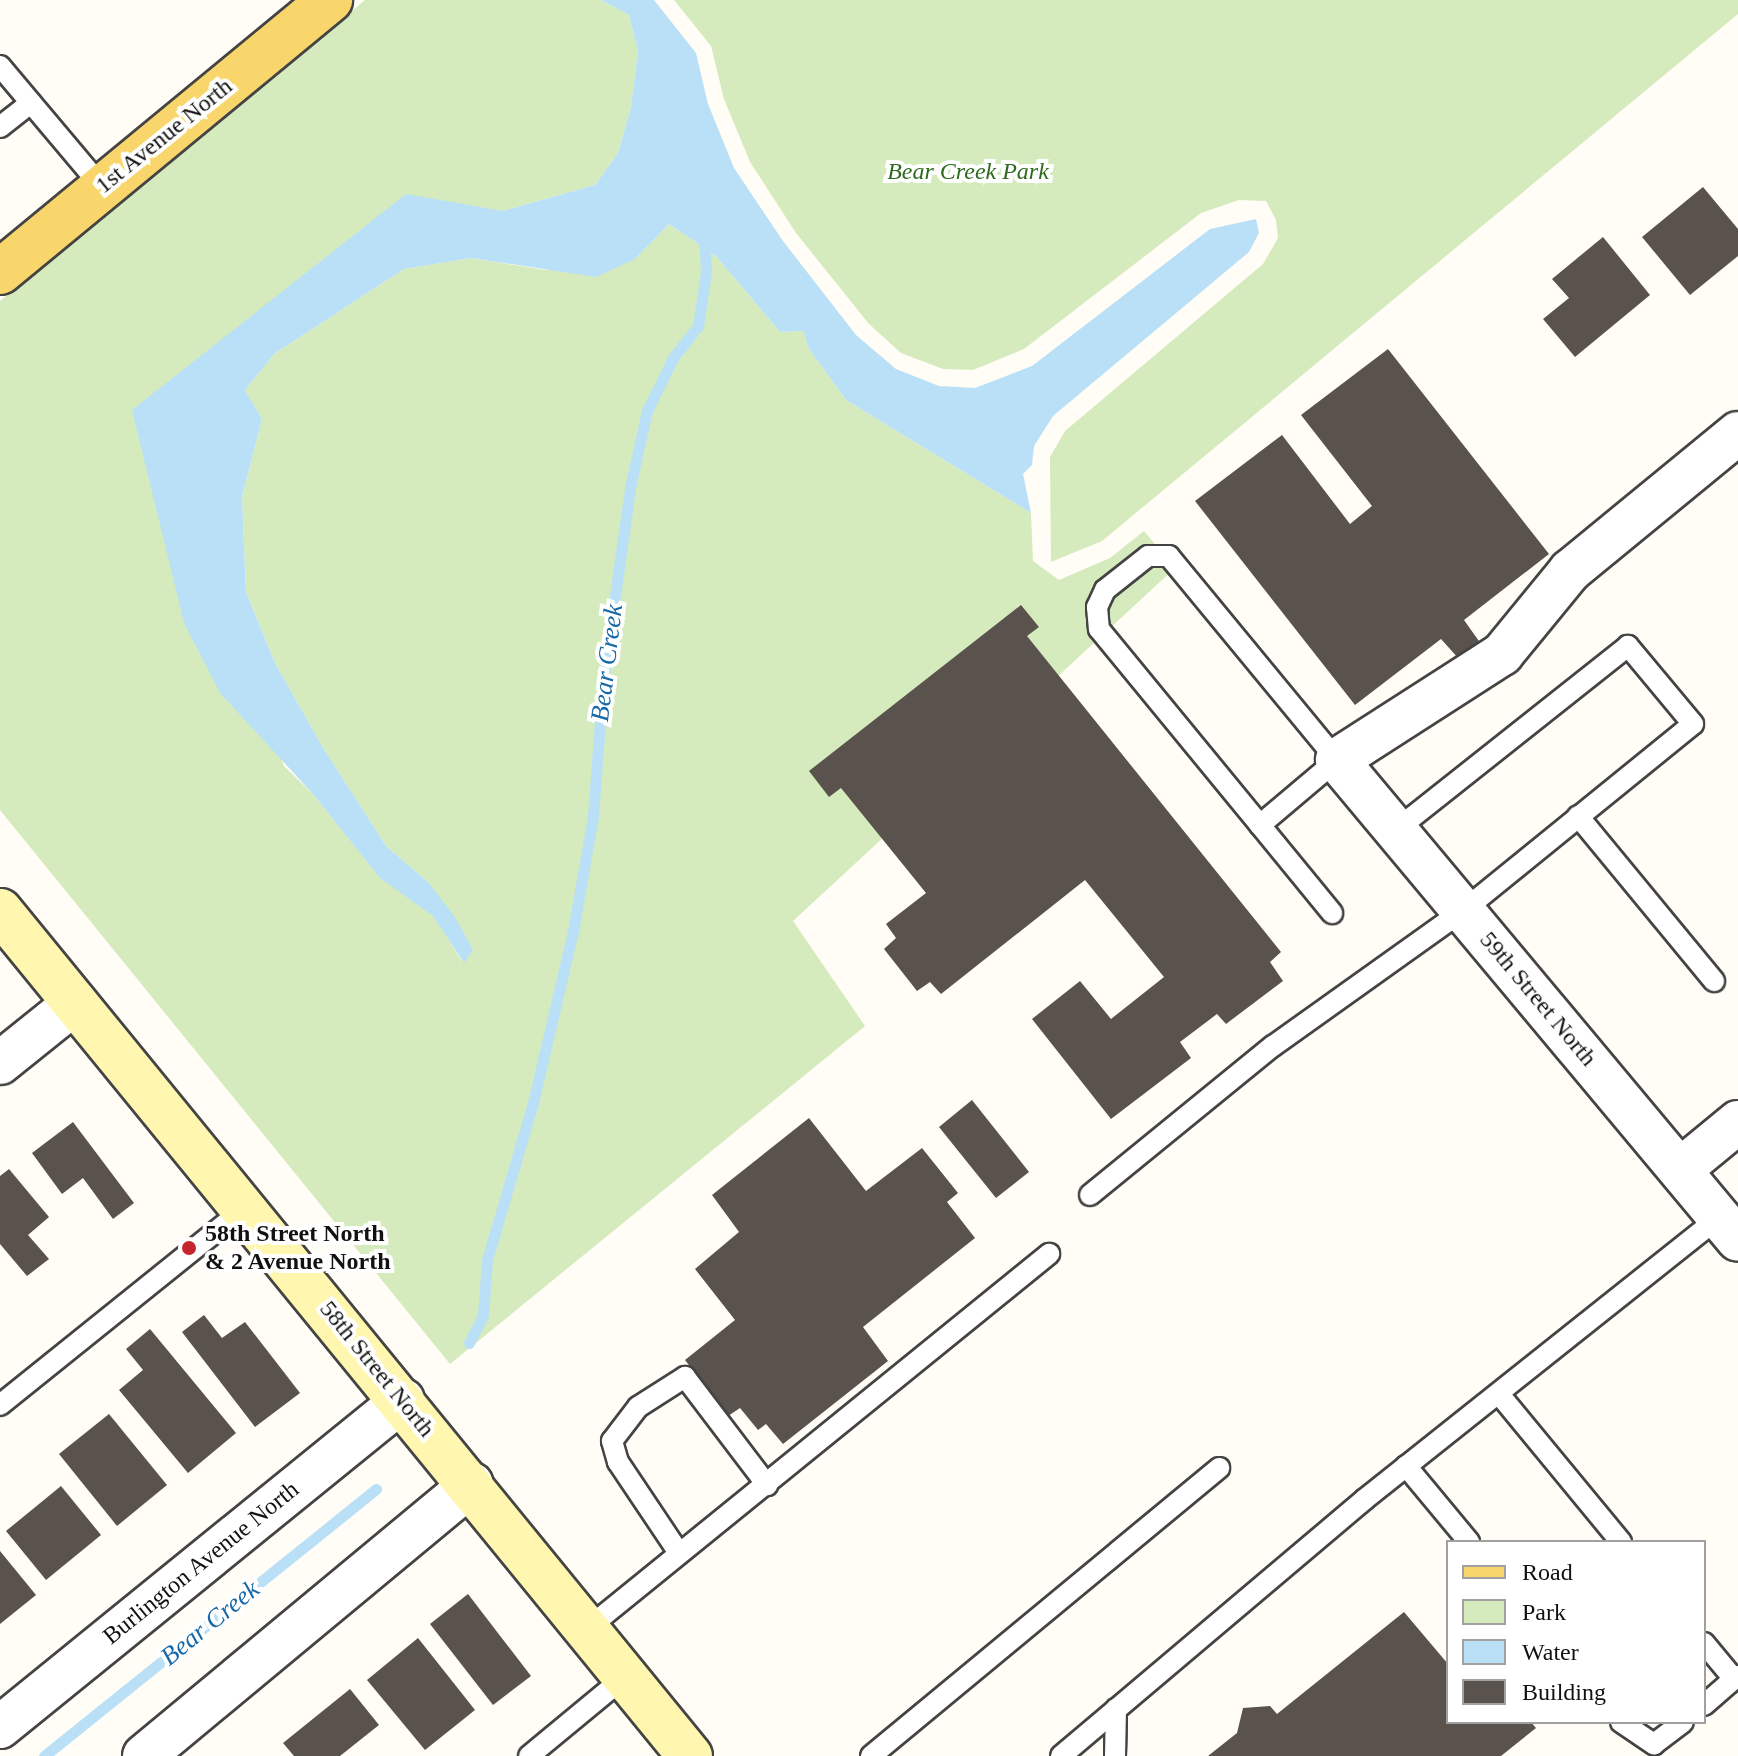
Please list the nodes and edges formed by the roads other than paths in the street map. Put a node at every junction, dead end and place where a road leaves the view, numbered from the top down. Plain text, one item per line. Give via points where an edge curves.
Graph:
1 (330, 0) edge
2 (0, 66) edge
3 (31, 103) junction
4 (0, 127) edge
5 (102, 187) junction
6 (0, 272) edge
7 (1738, 433) edge
8 (1337, 760) junction
9 (1578, 816) junction
10 (1260, 825) junction
11 (1396, 830) junction
12 (1464, 910) junction
13 (0, 911) edge
14 (1332, 913) dead end
15 (1714, 981) dead end
16 (76, 1002) junction
17 (0, 1063) edge
18 (1738, 1122) edge
19 (1681, 1169) junction
20 (1090, 1195) dead end
21 (245, 1208) junction
22 (1729, 1228) edge
23 (1049, 1254) dead end
24 (1499, 1394) junction
25 (403, 1400) junction
26 (0, 1405) edge
27 (1406, 1466) junction
28 (1219, 1468) dead end
29 (472, 1484) junction
30 (767, 1485) junction
31 (1467, 1540) edge
32 (1619, 1540) edge
33 (679, 1553) junction
34 (588, 1628) junction
35 (1706, 1645) edge
36 (627, 1675) junction
37 (1736, 1678) edge
38 (1706, 1703) edge
39 (1116, 1709) junction
40 (1624, 1724) edge
41 (1680, 1724) edge
42 (0, 1727) edge
43 (144, 1756) edge
44 (529, 1756) edge
45 (690, 1756) edge
46 (871, 1756) edge
47 (1061, 1756) edge
48 (1115, 1756) edge

1 - 5 main road, 1st Avenue North
2 - 3 lane
3 - 4 lane
3 - 5 lane
5 - 6 main road, 1st Avenue North
7 - 8 street via 1570,571 1502,654
8 - 10 lane
8 - 10 lane via 1169,556 1148,556 1123,571 1097,607 1099,629
8 - 11 street, 59th Street North
9 - 11 lane via 1693,724 1628,646
9 - 12 lane
9 - 15 lane
10 - 14 lane
11 - 12 street, 59th Street North
12 - 19 street, 59th Street North
12 - 20 lane via 1273,1046
13 - 16 street, 58th Street North
16 - 17 street
16 - 21 street, 58th Street North
18 - 19 street
19 - 22 street, 59th Street North
21 - 25 street, 58th Street North
21 - 26 lane
22 - 24 lane
23 - 30 lane
24 - 27 lane
24 - 32 lane
25 - 29 street, 58th Street North
25 - 42 street, Burlington Avenue North
27 - 31 lane
27 - 39 lane
28 - 46 lane
29 - 34 street, 58th Street North
29 - 43 street
30 - 33 lane
30 - 33 lane via 685,1377 638,1407 612,1441 618,1462
33 - 34 lane
34 - 36 street, 58th Street North
35 - 37 lane
36 - 44 lane
36 - 45 street, 58th Street North
37 - 38 lane
39 - 47 lane
39 - 48 lane
40 - 41 lane via 1654,1744

